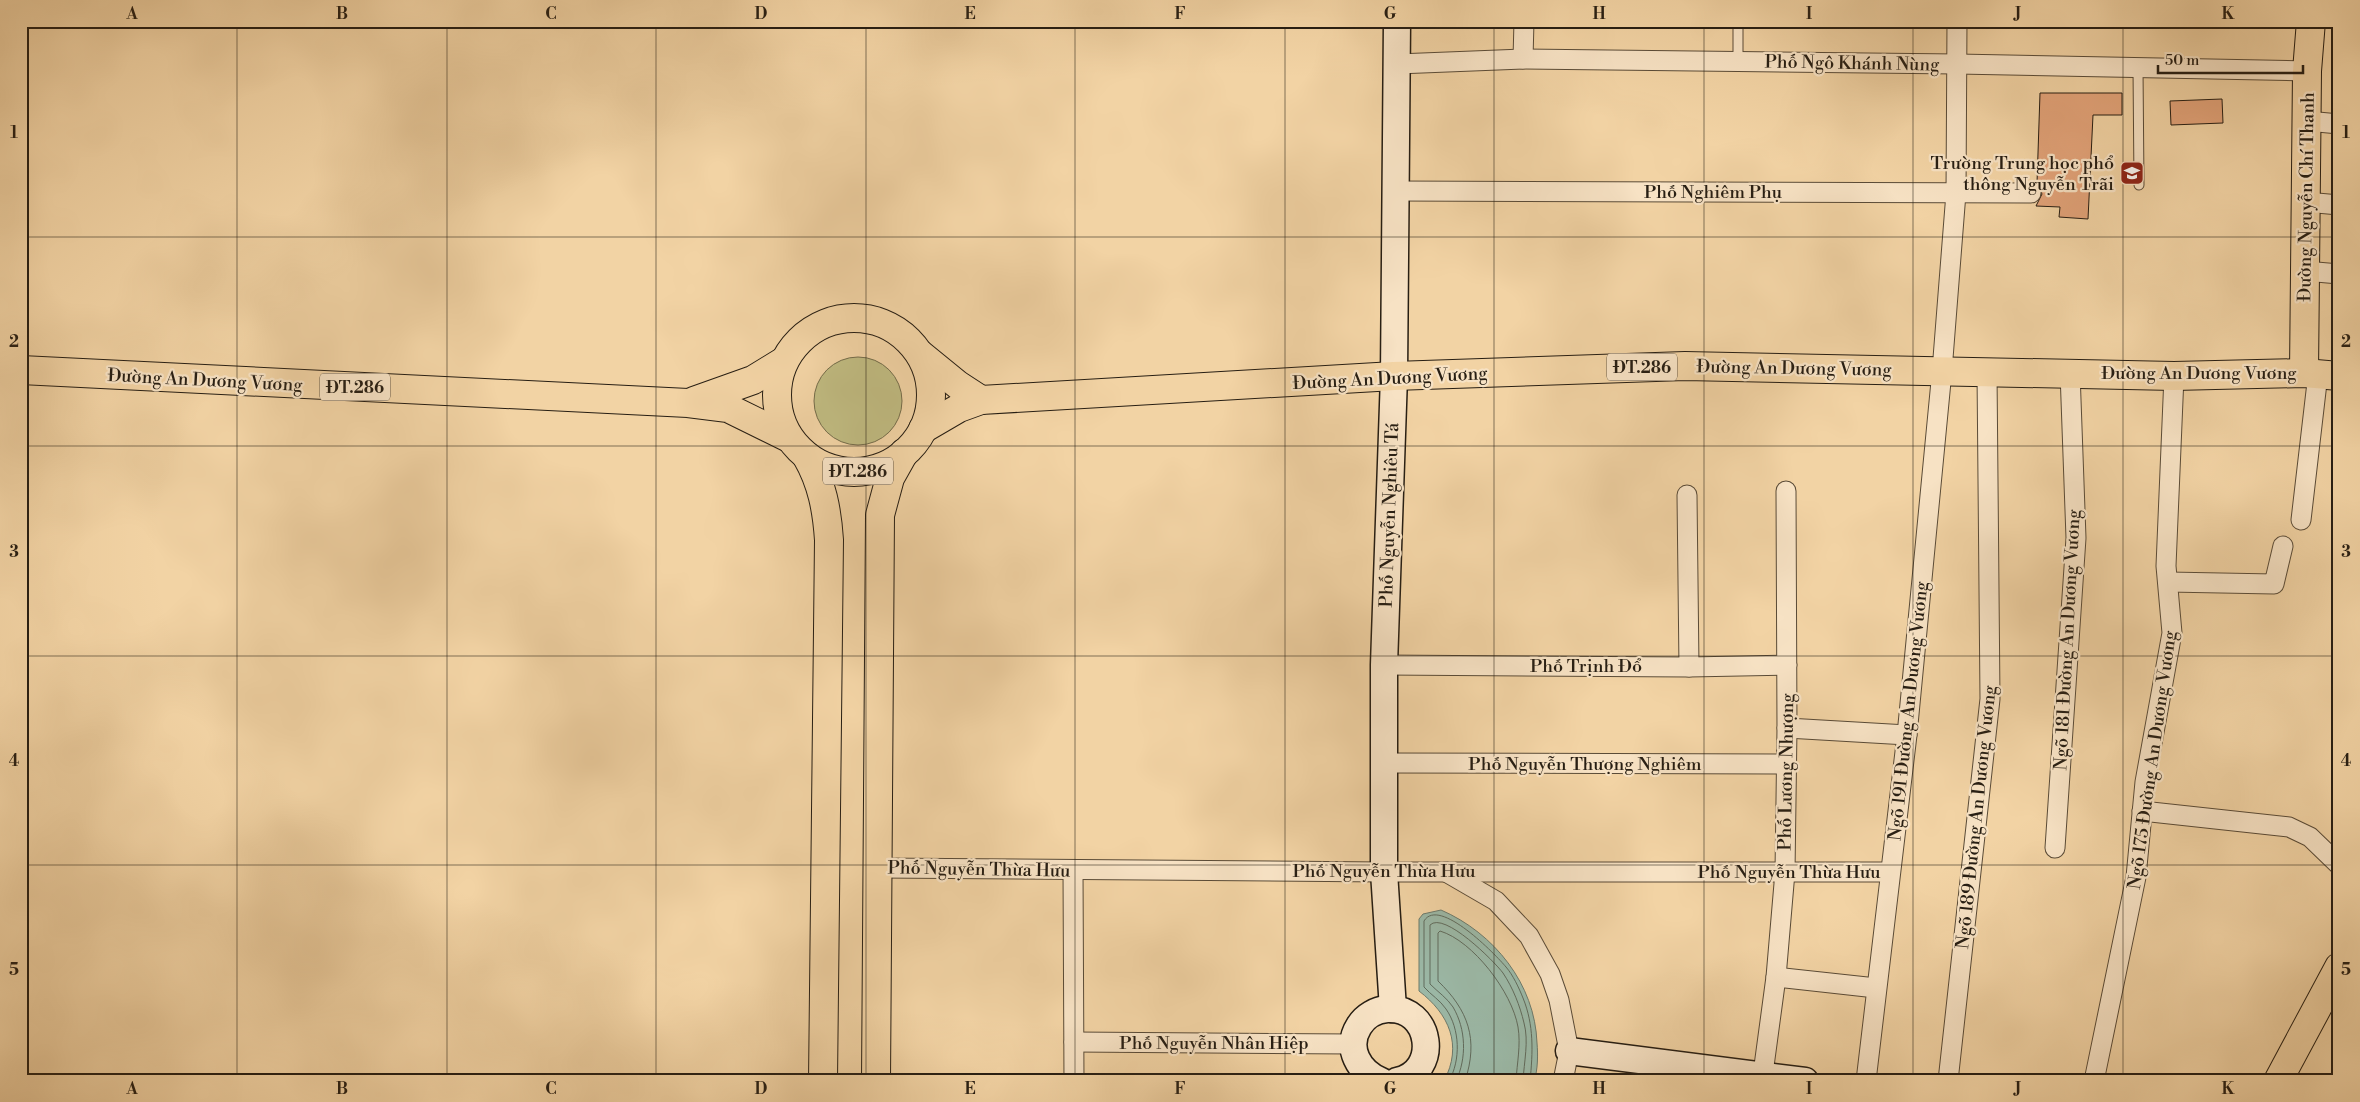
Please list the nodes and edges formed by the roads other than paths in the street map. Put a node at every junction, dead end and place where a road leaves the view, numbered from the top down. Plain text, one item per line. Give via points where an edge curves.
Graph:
1 (1398, 21) edge
2 (1524, 21) edge
3 (1722, 21) edge
4 (1738, 21) edge
5 (1858, 21) edge
6 (1957, 21) edge
7 (2311, 21) edge
8 (1523, 60) junction
9 (1738, 61) junction
10 (1397, 64) junction
11 (1957, 64) junction
12 (2138, 68) junction
13 (2307, 71) junction
14 (2307, 122) junction
15 (2339, 124) edge
16 (2139, 185) dead end
17 (1396, 191) junction
18 (1956, 192) junction
19 (2031, 193) dead end
20 (2306, 202) junction
21 (2339, 205) edge
22 (2305, 271) junction
23 (2339, 274) edge
24 (918, 352) junction
25 (784, 360) junction
26 (21, 370) edge
27 (1942, 372) junction
28 (1987, 372) junction
29 (2070, 372) junction
30 (2320, 374) edge
31 (1394, 376) junction
32 (2174, 376) junction
33 (981, 400) junction
34 (688, 403) junction
35 (923, 429) junction
36 (789, 438) junction
37 (904, 453) junction
38 (807, 457) junction
39 (1786, 491) dead end
40 (1688, 495) dead end
41 (2301, 520) dead end
42 (2283, 546) dead end
43 (2168, 582) junction
44 (1384, 664) junction
45 (1787, 665) junction
46 (1689, 667) junction
47 (1787, 728) junction
48 (1907, 734) junction
49 (1384, 763) junction
50 (1786, 764) junction
51 (2142, 812) junction
52 (2055, 848) dead end
53 (2339, 865) edge
54 (878, 868) junction
55 (1073, 870) junction
56 (1384, 872) junction
57 (1445, 872) junction
58 (1785, 872) junction
59 (1890, 872) junction
60 (2339, 967) edge
61 (1776, 977) junction
62 (1876, 988) junction
63 (1393, 1009) junction
64 (1074, 1042) junction
65 (1353, 1044) junction
66 (1569, 1051) junction
67 (1762, 1078) edge
68 (823, 1081) edge
69 (876, 1081) edge
70 (1074, 1081) edge
71 (1381, 1081) edge
72 (1397, 1081) edge
73 (1563, 1081) edge
74 (1805, 1081) edge
75 (1866, 1081) edge
76 (1948, 1081) edge
77 (2094, 1081) edge
78 (2278, 1081) edge

1 - 10 street, Phố Nguyễn Nghiêu Tá
2 - 8 street
3 - 4 lane
4 - 5 lane
4 - 9 lane
6 - 11 street, Ngõ 191 Đường An Dương Vương
7 - 13 main road, Đường Nguyễn Chí Thanh
8 - 9 street, Phố Ngô Khánh Nùng
8 - 10 street, Phố Ngô Khánh Nùng
9 - 11 street, Phố Ngô Khánh Nùng
10 - 17 street, Phố Nguyễn Nghiêu Tá
11 - 12 street, Phố Ngô Khánh Nùng
11 - 18 street, Ngõ 191 Đường An Dương Vương
12 - 13 street, Phố Ngô Khánh Nùng
12 - 16 lane
13 - 14 main road, Đường Nguyễn Chí Thanh
14 - 15 street
14 - 20 main road, Đường Nguyễn Chí Thanh
17 - 18 street, Phố Nghiêm Phụ
17 - 31 street, Phố Nguyễn Nghiêu Tá
18 - 19 street, Phố Nghiêm Phụ
18 - 27 street, Ngõ 191 Đường An Dương Vương
20 - 21 street
20 - 22 main road, Đường Nguyễn Chí Thanh
22 - 23 street
22 - 30 main road, Đường Nguyễn Chí Thanh
24 - 25 main road, ĐT.286 via 900,333 876,321 849,318 823,324 800,339
24 - 33 main road, ĐT.286
24 - 35 main road, ĐT.286 via 927,370 931,390 930,410
25 - 34 main road, Đường An Dương Vương / ĐT.286 via 753,380
25 - 36 main road, ĐT.286 via 777,386 778,413
26 - 34 main road, Đường An Dương Vương / ĐT.286
27 - 28 main road, Đường An Dương Vương / ĐT.286
27 - 31 main road, Đường An Dương Vương / ĐT.286 via 1684,366
27 - 48 street, Ngõ 191 Đường An Dương Vương
28 - 29 main road, Đường An Dương Vương / ĐT.286
28 - 76 street, Ngõ 189 Đường An Dương Vương via 1990,699
29 - 32 main road, Đường An Dương Vương / ĐT.286
29 - 52 street, Ngõ 181 Đường An Dương Vương via 2076,538
30 - 32 main road, Đường An Dương Vương / ĐT.286
30 - 41 street
31 - 33 main road, Đường An Dương Vương / ĐT.286
31 - 44 street, Phố Nguyễn Nghiêu Tá
32 - 43 street, Ngõ 175 Đường An Dương Vương
33 - 35 main road, Đường An Dương Vương / ĐT.286 via 959,408
34 - 36 main road, Đường An Dương Vương / ĐT.286 via 728,408
35 - 37 main road, ĐT.286
36 - 38 main road, ĐT.286
37 - 38 main road, ĐT.286 via 885,466 865,471 825,467
37 - 54 main road via 890,478 880,515
38 - 68 main road via 825,503 828,540
39 - 45 street, Phố Lương Nhượng
40 - 46 street
42 - 43 street via 2274,584
43 - 51 street, Ngõ 175 Đường An Dương Vương via 2172,633
44 - 46 street, Phố Trịnh Đổ
44 - 49 street, Phố Nguyễn Nghiêu Tá
45 - 46 street, Phố Trịnh Đổ
45 - 47 street, Phố Lương Nhượng
47 - 48 street
47 - 50 street, Phố Lương Nhượng
48 - 59 street, Ngõ 191 Đường An Dương Vương
49 - 50 street, Phố Nguyễn Thượng Nghiêm
49 - 56 street, Phố Nguyễn Nghiêu Tá
50 - 58 street, Phố Lương Nhượng
51 - 53 street via 2289,827 2310,838
51 - 77 street, Ngõ 175 Đường An Dương Vương via 2136,877
54 - 55 street, Phố Nguyễn Thừa Hưu
54 - 69 main road
55 - 56 street, Phố Nguyễn Thừa Hưu
55 - 64 street
56 - 57 street, Phố Nguyễn Thừa Hưu
56 - 63 street, Phố Nguyễn Nghiêu Tá
57 - 58 street, Phố Nguyễn Thừa Hưu
57 - 66 street via 1496,901 1529,936 1550,974 1559,1000
58 - 59 street, Phố Nguyễn Thừa Hưu
58 - 61 street, Phố Lương Nhượng
59 - 62 street, Ngõ 191 Đường An Dương Vương
60 - 78 main road
61 - 62 street
61 - 67 street, Phố Lương Nhượng
62 - 75 street, Ngõ 191 Đường An Dương Vương
63 - 65 street via 1374,1012 1366,1018 1359,1026
63 - 72 street via 1413,1017 1426,1035 1427,1046 1420,1066
64 - 65 street, Phố Nguyễn Nhân Hiệp
64 - 70 street
65 - 71 street via 1354,1054 1364,1071
66 - 67 street
66 - 73 street
67 - 74 street

